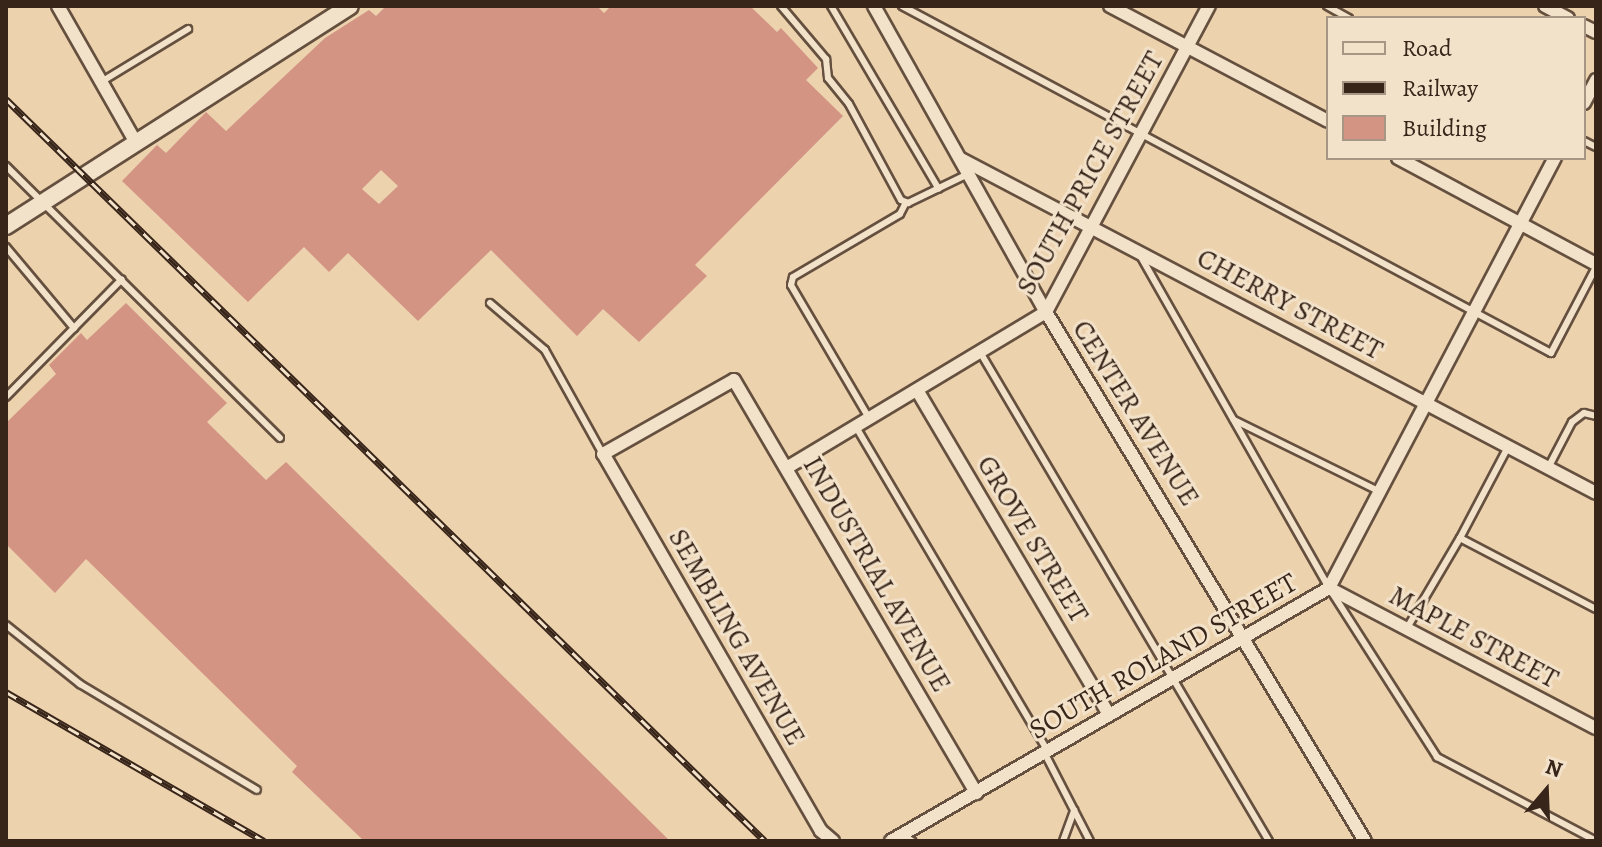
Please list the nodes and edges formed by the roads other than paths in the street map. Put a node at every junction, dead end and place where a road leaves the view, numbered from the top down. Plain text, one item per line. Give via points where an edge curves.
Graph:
1 (58, 6) edge
2 (350, 6) edge
3 (781, 6) edge
4 (831, 6) edge
5 (874, 6) edge
6 (902, 6) edge
7 (1110, 6) edge
8 (1209, 6) edge
9 (1327, 6) edge
10 (1545, 6) edge
11 (1345, 16) edge
12 (1564, 16) edge
13 (188, 29) dead end
14 (1187, 46) junction
15 (1596, 80) edge
16 (101, 82) junction
17 (1586, 99) edge
18 (1326, 120) edge
19 (1139, 136) junction
20 (136, 143) junction
21 (1402, 160) edge
22 (1554, 160) edge
23 (6, 166) edge
24 (974, 171) junction
25 (939, 189) junction
26 (906, 202) junction
27 (42, 203) junction
28 (1520, 223) junction
29 (1092, 225) junction
30 (6, 226) edge
31 (6, 247) edge
32 (1137, 249) junction
33 (1596, 266) edge
34 (122, 279) junction
35 (490, 303) dead end
36 (1046, 312) junction
37 (1472, 312) junction
38 (74, 328) junction
39 (980, 352) junction
40 (917, 390) junction
41 (6, 397) edge
42 (1424, 403) junction
43 (1596, 416) edge
44 (869, 418) junction
45 (1234, 420) junction
46 (856, 427) junction
47 (280, 438) dead end
48 (1508, 447) junction
49 (603, 454) junction
50 (788, 467) junction
51 (1548, 468) junction
52 (1378, 491) junction
53 (1596, 493) edge
54 (1460, 538) junction
55 (1329, 588) junction
56 (1596, 609) edge
57 (6, 625) edge
58 (1407, 628) junction
59 (1246, 638) junction
60 (1175, 677) junction
61 (1108, 713) junction
62 (1596, 728) edge
63 (1046, 751) junction
64 (257, 790) dead end
65 (976, 793) junction
66 (1074, 810) junction
67 (902, 839) edge
68 (833, 841) edge
69 (1063, 841) edge
70 (1090, 841) edge
71 (1269, 841) edge
72 (1365, 841) edge
73 (1596, 841) edge

1 - 16 street
2 - 20 street
3 - 26 lane via 826,59 828,78
4 - 25 lane
5 - 24 street, CENTER AVENUE via 961,159
6 - 19 lane
7 - 14 street
8 - 14 street, SOUTH PRICE STREET
9 - 11 lane
10 - 12 street
13 - 16 lane
14 - 18 street
14 - 19 street, SOUTH PRICE STREET
15 - 17 street
16 - 20 street
19 - 29 street, SOUTH PRICE STREET
19 - 37 lane
20 - 27 street
21 - 28 street
22 - 28 street, SOUTH ROLAND STREET
23 - 27 lane
24 - 25 lane
24 - 29 street, CHERRY STREET
24 - 36 street, CENTER AVENUE
25 - 26 lane
26 - 44 lane via 900,214 793,277 791,285
27 - 30 street
27 - 34 lane
28 - 33 street
28 - 37 street, SOUTH ROLAND STREET
29 - 32 street, CHERRY STREET
29 - 36 street, SOUTH PRICE STREET
31 - 38 lane
32 - 42 street, CHERRY STREET
32 - 45 lane
33 - 37 lane via 1551,353
34 - 38 lane
34 - 47 lane
35 - 49 lane via 545,350
36 - 39 street, SOUTH PRICE STREET
36 - 59 street, CENTER AVENUE
37 - 42 street, SOUTH ROLAND STREET
38 - 41 lane
39 - 40 street, SOUTH PRICE STREET
39 - 60 lane
40 - 44 street, SOUTH PRICE STREET
40 - 61 street, GROVE STREET
42 - 48 street, CHERRY STREET
42 - 52 street, SOUTH ROLAND STREET
43 - 51 lane via 1588,411 1579,415
44 - 46 street, SOUTH PRICE STREET
45 - 52 lane
45 - 55 lane
46 - 50 street, SOUTH PRICE STREET
46 - 63 lane
48 - 51 street, CHERRY STREET
48 - 54 lane
49 - 50 street, INDUSTRIAL AVENUE via 734,380
49 - 68 street, SEMBLING AVENUE via 821,831
50 - 65 street, INDUSTRIAL AVENUE
51 - 53 street, CHERRY STREET
52 - 55 street, SOUTH ROLAND STREET
54 - 56 lane
54 - 58 lane
55 - 58 street, MAPLE STREET
55 - 59 street, SOUTH ROLAND STREET
55 - 73 lane via 1437,757
57 - 64 lane via 80,684
58 - 62 street, MAPLE STREET
59 - 60 street, SOUTH ROLAND STREET
59 - 72 street, CENTER AVENUE
60 - 61 street, SOUTH ROLAND STREET
60 - 71 lane
61 - 63 street, SOUTH ROLAND STREET
63 - 65 street, SOUTH ROLAND STREET
63 - 66 lane
65 - 67 street, SOUTH ROLAND STREET
66 - 69 lane
66 - 70 lane

